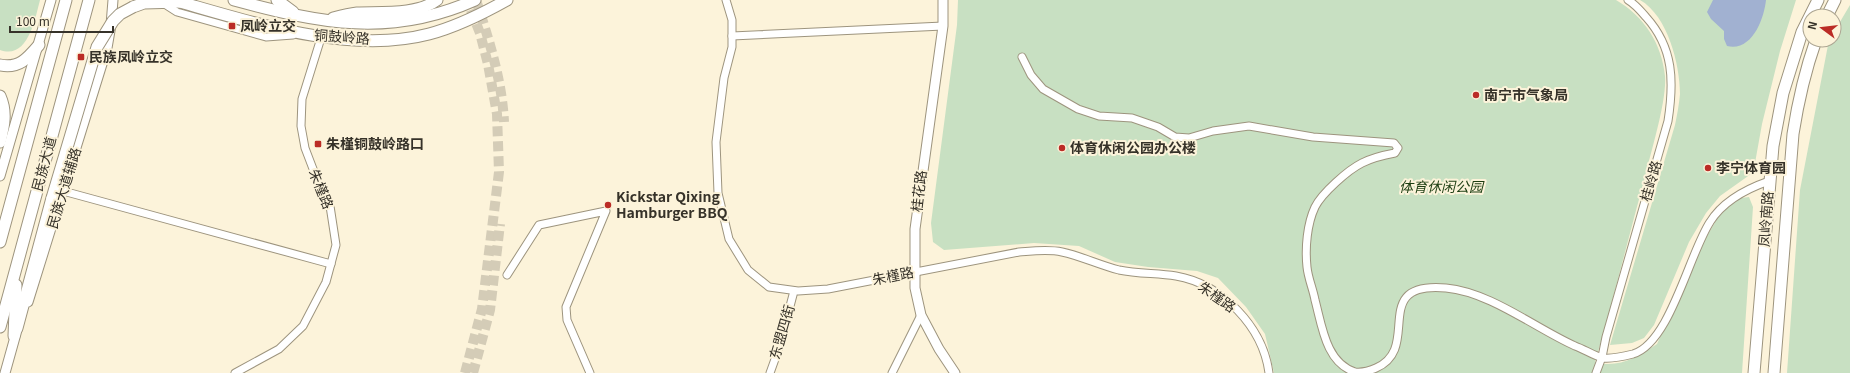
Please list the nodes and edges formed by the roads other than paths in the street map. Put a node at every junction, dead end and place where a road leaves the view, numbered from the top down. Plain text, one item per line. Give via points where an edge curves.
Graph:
1 (51, 0) edge
2 (66, 0) edge
3 (89, 0) edge
4 (113, 0) edge
5 (234, 0) edge
6 (277, 0) edge
7 (437, 0) edge
8 (475, 0) edge
9 (507, 0) edge
10 (726, 0) edge
11 (943, 0) edge
12 (1628, 0) edge
13 (1818, 0) edge
14 (160, 1) edge
15 (177, 1) edge
16 (295, 14) junction
17 (325, 20) junction
18 (943, 26) junction
19 (304, 34) junction
20 (732, 36) junction
21 (321, 38) junction
22 (39, 45) junction
23 (1813, 48) edge
24 (1022, 57) dead end
25 (0, 65) edge
26 (0, 96) edge
27 (0, 142) edge
28 (0, 176) edge
29 (1769, 181) junction
30 (63, 192) junction
31 (0, 242) edge
32 (331, 264) junction
33 (16, 267) junction
34 (914, 271) junction
35 (507, 275) dead end
36 (794, 291) junction
37 (920, 314) junction
38 (0, 327) edge
39 (14, 336) junction
40 (1602, 357) junction
41 (4, 373) edge
42 (235, 373) edge
43 (590, 373) edge
44 (770, 373) edge
45 (892, 373) edge
46 (956, 373) edge
47 (1269, 373) edge
48 (1596, 373) edge
49 (1754, 373) edge
50 (1774, 373) edge

1 - 22 street
2 - 31 main road, 民族大道
3 - 33 main road, 民族大道
4 - 30 street, 民族大道辅路 via 107,48
5 - 16 main road, 铜鼓岭路
6 - 16 main road
7 - 17 main road via 408,10 356,13
8 - 17 main road, 铜鼓岭路 via 456,9 411,21 377,25
9 - 21 main road, 铜鼓岭路 via 459,24 429,34 379,40
10 - 20 street, 朱槿路 via 732,20
11 - 18 street, 桂花路
12 - 40 street, 桂岭路 via 1653,25 1665,44 1672,73 1672,96 1668,121
13 - 29 main road, 凤岭南路 via 1802,32 1783,93
14 - 15 main road, 铜鼓岭路
14 - 19 street via 177,12 266,37
14 - 39 main road, 铜鼓岭路, bridge via 144,3 120,14 97,47
15 - 19 main road, 铜鼓岭路
16 - 17 main road, 铜鼓岭路
18 - 20 street
18 - 34 street, 桂花路 via 914,228
19 - 21 main road, 铜鼓岭路
20 - 36 street, 朱槿路 via 716,142 718,194 728,239 748,270 769,287
21 - 32 street, 朱槿路 via 302,98 301,126 305,148 330,206 336,245
22 - 25 main road via 23,63
22 - 28 street
23 - 50 main road, 凤岭南路 via 1798,102 1793,134
24 - 40 street via 1031,75 1043,89 1078,109 1099,116 1132,118 1158,127 1175,137 1189,138 1213,131 1249,126 1313,137 1394,143 1398,148 1395,152 1360,163 1329,189 1316,207 1308,229 1307,267 1325,340 1340,364 1355,372 1366,373 1392,358 1397,345 1400,311 1405,298 1415,290 1432,287 1455,289 1506,308 1564,341
26 - 27 main road via 5,118
29 - 40 street via 1753,186 1725,203 1709,222 1672,306 1657,335 1646,347 1634,354
29 - 49 main road, 凤岭南路
30 - 32 street
30 - 39 street, 民族大道辅路 via 34,287
32 - 42 street, 朱槿路 via 326,282 303,326 279,349
33 - 38 main road, 民族大道
33 - 39 main road
34 - 36 street, 朱槿路 via 828,289
34 - 37 street, 桂花路 via 914,288
34 - 47 street, 朱槿路 via 1039,250 1061,252 1132,273 1177,276 1202,284 1244,317 1258,338 1268,363
35 - 43 street via 539,225 606,211 566,307 567,320
36 - 44 street, 东盟四街
37 - 45 street
37 - 46 street, 桂花路 via 939,349
39 - 41 street, 民族大道辅路
40 - 48 street, 桂岭路

